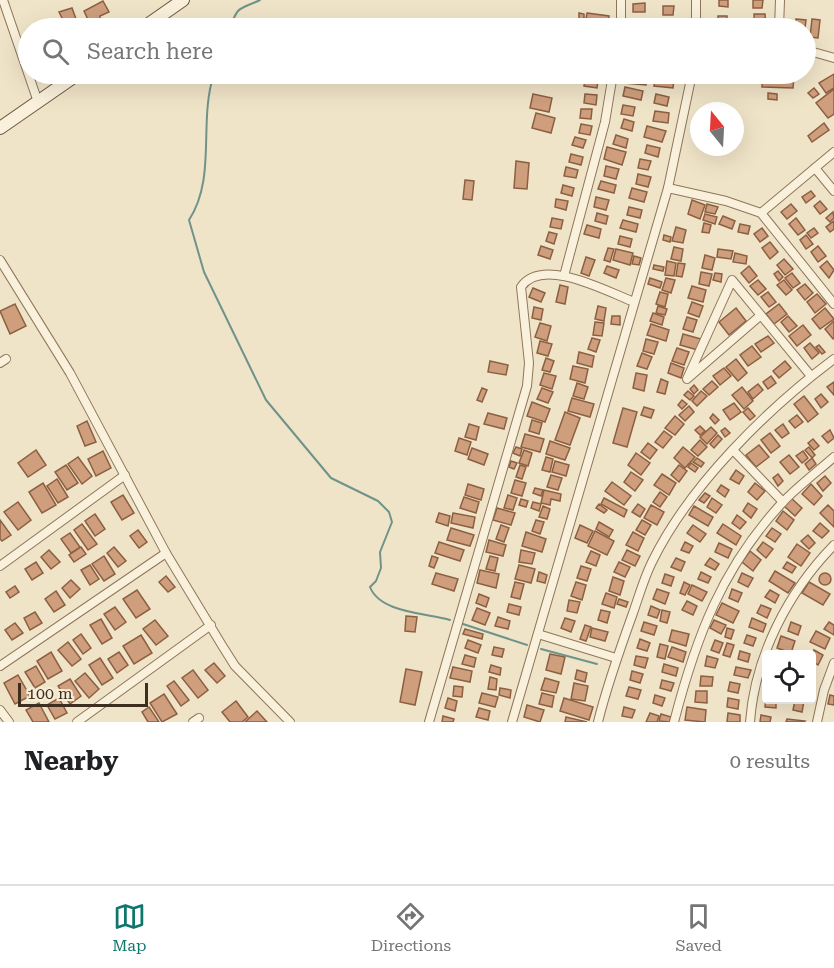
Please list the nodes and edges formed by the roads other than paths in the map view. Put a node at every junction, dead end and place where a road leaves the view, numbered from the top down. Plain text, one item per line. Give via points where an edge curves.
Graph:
1 (3, 0) edge
2 (183, 0) edge
3 (621, 0) edge
4 (696, 0) edge
5 (780, 0) edge
6 (157, 18) edge
7 (621, 18) edge
8 (696, 18) edge
9 (780, 18) edge
10 (18, 44) edge
11 (816, 53) edge
12 (834, 58) edge
13 (32, 84) edge
14 (64, 84) edge
15 (612, 84) edge
16 (690, 84) edge
17 (38, 102) junction
18 (0, 128) edge
19 (834, 152) edge
20 (815, 168) junction
21 (668, 188) junction
22 (834, 191) edge
23 (761, 213) junction
24 (0, 260) edge
25 (564, 276) junction
26 (634, 302) junction
27 (834, 304) edge
28 (761, 315) junction
29 (834, 359) edge
30 (811, 376) junction
31 (733, 450) junction
32 (834, 458) edge
33 (125, 475) junction
34 (783, 502) junction
35 (834, 545) edge
36 (166, 553) junction
37 (0, 566) edge
38 (211, 625) junction
39 (538, 634) junction
40 (616, 658) junction
41 (834, 663) edge
42 (0, 666) edge
43 (0, 710) edge
44 (9, 722) edge
45 (77, 722) edge
46 (290, 722) edge
47 (429, 722) edge
48 (512, 722) edge
49 (598, 722) edge
50 (674, 722) edge
51 (750, 722) edge
52 (817, 722) edge

1 - 10 street
2 - 6 street
3 - 7 street
4 - 8 street
5 - 9 street
11 - 12 street
13 - 17 street
14 - 17 street
15 - 25 street
16 - 21 street
17 - 18 street
19 - 20 street
20 - 22 street
20 - 23 street
21 - 23 street
21 - 26 street
23 - 27 street
24 - 33 street via 70,373
25 - 26 street
25 - 47 street via 543,273 526,279 520,287 529,363 527,386
26 - 39 street
28 - 28 street via 695,372 687,379 732,280
28 - 30 street
29 - 30 street
30 - 31 street
31 - 34 street
31 - 40 street via 687,505 651,563
32 - 34 street
33 - 36 street
33 - 37 street
34 - 50 street via 720,586
35 - 51 street via 786,607 754,688
36 - 38 street
36 - 42 street
38 - 45 street
38 - 46 street via 235,666
39 - 40 street
39 - 48 street
40 - 49 street
41 - 52 street
43 - 44 street

